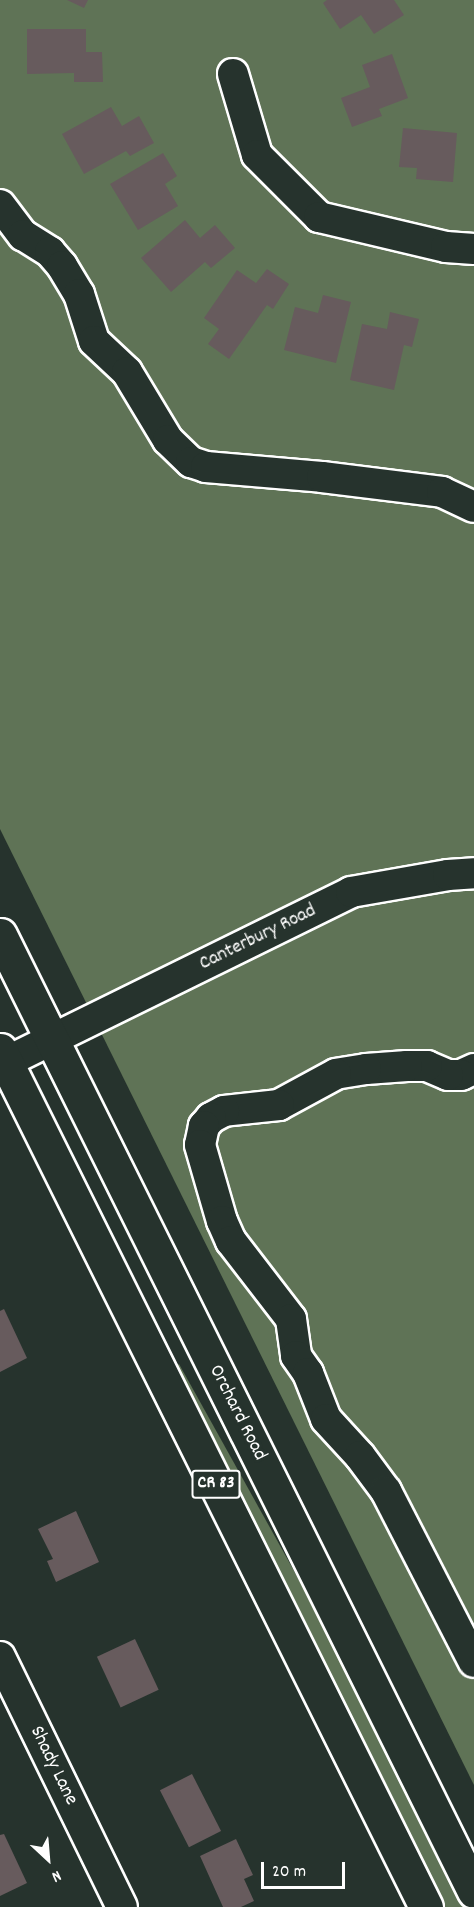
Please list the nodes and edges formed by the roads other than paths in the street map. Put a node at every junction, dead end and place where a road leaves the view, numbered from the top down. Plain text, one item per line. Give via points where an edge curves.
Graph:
1 (233, 74) dead end
2 (0, 205) edge
3 (474, 249) edge
4 (474, 507) edge
5 (474, 873) edge
6 (0, 935) edge
7 (52, 1039) junction
8 (2, 1059) edge
9 (474, 1069) edge
10 (0, 1657) edge
11 (474, 1662) edge
12 (474, 1891) edge
13 (122, 1907) edge
14 (426, 1907) edge

1 - 3 street via 257,155 319,217 446,247
2 - 4 street via 23,235 50,252 62,266 79,294 94,341 127,372 168,440 191,462 206,467 442,492
5 - 7 street, Canterbury Road via 351,892
6 - 7 main road, Orchard Road / CR 83
7 - 8 street, Canterbury Road
7 - 12 main road, Orchard Road / CR 83
8 - 14 main road, CR 83
9 - 11 street via 461,1075 448,1075 427,1066 366,1068 336,1074 279,1106 224,1111 204,1126 200,1145 231,1241 291,1319 296,1356 308,1373 326,1419 386,1491
10 - 13 street, Shady Lane

